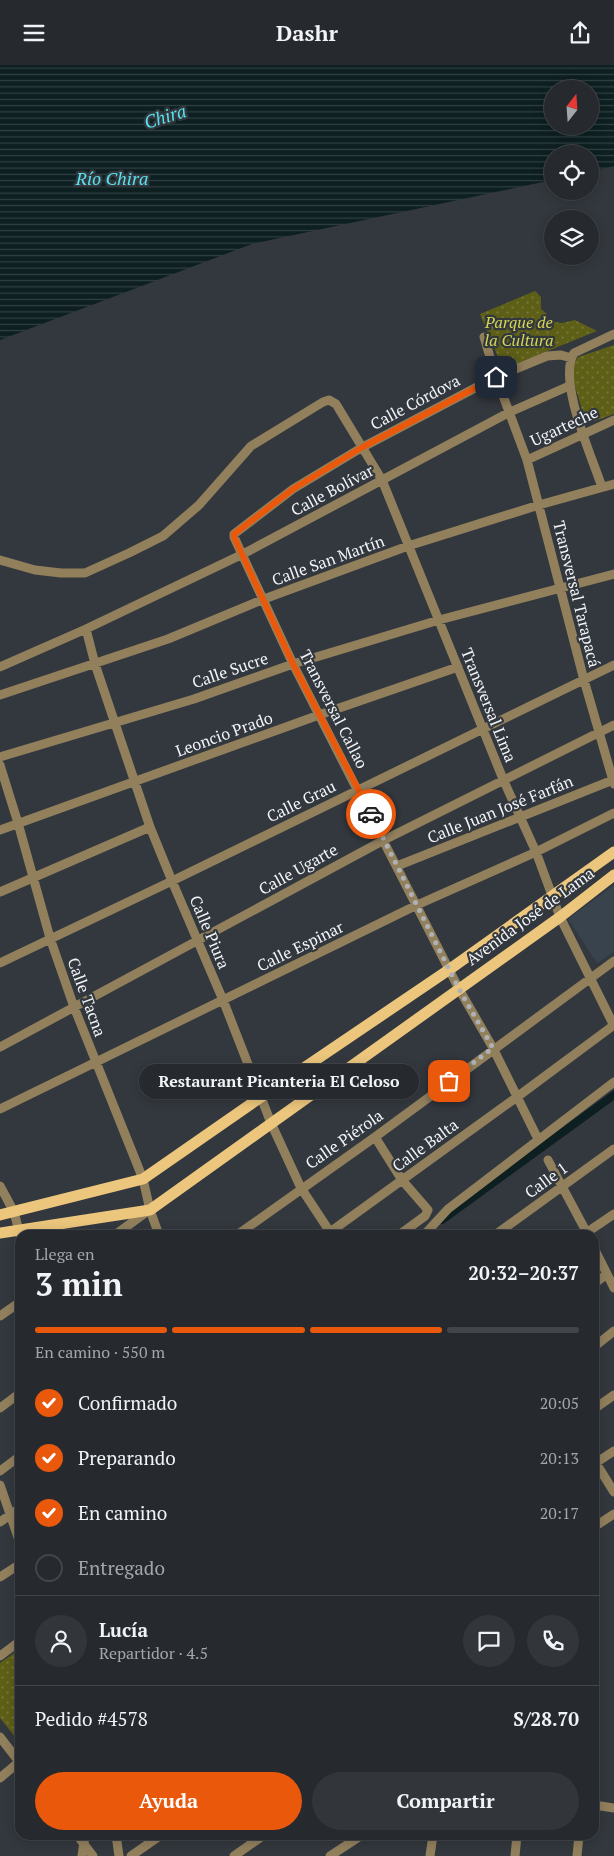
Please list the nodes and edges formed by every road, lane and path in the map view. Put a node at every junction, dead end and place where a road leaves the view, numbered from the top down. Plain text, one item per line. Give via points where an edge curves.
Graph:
1 (614, 334) edge
2 (484, 337) dead end
3 (571, 357) junction
4 (496, 377) junction
5 (569, 386) junction
6 (510, 412) junction
7 (614, 420) edge
8 (583, 434) junction
9 (361, 448) junction
10 (527, 460) junction
11 (382, 480) junction
12 (614, 484) edge
13 (602, 487) junction
14 (539, 505) junction
15 (234, 534) joint
16 (408, 547) junction
17 (243, 555) junction
18 (0, 560) edge
19 (614, 574) edge
20 (561, 589) junction
21 (264, 599) junction
22 (439, 620) junction
23 (86, 629) junction
24 (95, 664) junction
25 (293, 664) junction
26 (614, 665) edge
27 (0, 667) edge
28 (458, 667) junction
29 (584, 680) junction
30 (0, 695) edge
31 (320, 715) junction
32 (115, 723) junction
33 (614, 725) edge
34 (482, 729) junction
35 (600, 732) junction
36 (0, 757) edge
37 (0, 765) edge
38 (503, 779) junction
39 (135, 782) junction
40 (614, 782) edge
41 (358, 790) junction
42 (614, 813) edge
43 (519, 817) junction
44 (18, 823) junction
45 (150, 827) junction
46 (0, 830) edge
47 (384, 840) junction
48 (536, 851) junction
49 (614, 852) edge
50 (397, 866) junction
51 (614, 875) edge
52 (33, 877) junction
53 (172, 881) junction
54 (0, 892) edge
55 (552, 895) junction
56 (417, 905) junction
57 (560, 917) junction
58 (50, 938) junction
59 (198, 941) junction
60 (614, 961) edge
61 (0, 963) edge
62 (450, 969) junction
63 (590, 979) junction
64 (459, 989) junction
65 (223, 1000) junction
66 (74, 1007) junction
67 (614, 1025) edge
68 (0, 1047) edge
69 (493, 1048) junction
70 (96, 1062) junction
71 (614, 1082) edge
72 (261, 1097) junction
73 (517, 1097) junction
74 (0, 1109) edge
75 (272, 1123) junction
76 (536, 1135) dead end
77 (374, 1137) junction
78 (614, 1149) edge
79 (548, 1160) dead end
80 (143, 1179) junction
81 (402, 1180) junction
82 (0, 1186) edge
83 (562, 1187) junction
84 (301, 1188) junction
85 (150, 1210) junction
86 (14, 1213) junction
87 (614, 1214) edge
88 (0, 1215) edge
89 (19, 1230) edge
90 (37, 1230) edge
91 (122, 1230) edge
92 (158, 1230) edge
93 (244, 1230) edge
94 (327, 1230) edge
95 (334, 1230) edge
96 (406, 1230) edge
97 (429, 1230) edge
98 (502, 1230) edge
99 (584, 1230) edge
100 (592, 1230) edge
101 (0, 1233) edge
102 (15, 1233) edge
103 (599, 1258) edge
104 (607, 1275) junction
105 (599, 1281) edge
106 (614, 1288) edge
107 (15, 1306) edge
108 (0, 1316) edge
109 (614, 1331) edge
110 (599, 1343) edge
111 (614, 1395) edge
112 (15, 1397) edge
113 (599, 1406) edge
114 (0, 1408) edge
115 (614, 1451) edge
116 (15, 1460) edge
117 (599, 1460) edge
118 (599, 1470) edge
119 (0, 1471) edge
120 (0, 1485) edge
121 (614, 1492) edge
122 (15, 1512) edge
123 (614, 1514) edge
124 (10, 1515) junction
125 (0, 1522) edge
126 (599, 1524) edge
127 (15, 1529) edge
128 (15, 1567) edge
129 (0, 1577) edge
130 (15, 1645) edge
131 (0, 1656) edge
132 (0, 1737) edge
133 (15, 1756) edge
134 (15, 1766) edge
135 (0, 1778) edge
136 (599, 1806) edge
137 (614, 1808) edge
138 (81, 1840) edge
139 (84, 1840) edge
140 (117, 1840) edge
141 (154, 1840) edge
142 (257, 1840) edge
143 (354, 1840) edge
144 (432, 1840) edge
145 (517, 1840) edge
146 (579, 1840) edge
147 (82, 1856) edge
148 (93, 1856) edge
149 (119, 1856) edge
150 (131, 1856) edge
151 (234, 1856) edge
152 (330, 1856) edge
153 (430, 1856) edge
154 (515, 1856) edge
155 (577, 1856) edge

1 - 3 street
2 - 4 street, Transversal Tarapacá
3 - 4 street, Calle Córdova via 547,356
3 - 5 street via 568,364
4 - 6 street, Transversal Tarapacá
4 - 9 street, Calle Córdova
5 - 6 street, Calle Bolívar
5 - 8 street
6 - 10 street, Transversal Tarapacá
6 - 11 street, Calle Bolívar
7 - 8 street, Ugarteche
8 - 10 street, Ugarteche
8 - 13 street
9 - 11 street, Transversal Lima
9 - 15 street, Calle Córdova via 293,489
9 - 18 street, Transversal Lima via 336,404 329,400 251,446 199,505 163,536 129,553 85,573 35,571
10 - 14 street, Transversal Tarapacá
11 - 16 street, Transversal Lima
11 - 17 street, Calle Bolívar
12 - 13 street, Calle San Martín
13 - 14 street, Calle San Martín
14 - 16 street, Calle San Martín
14 - 20 street, Transversal Tarapacá
15 - 17 street, Transversal Callao
16 - 21 street, Calle San Martín
16 - 22 street, Transversal Lima
17 - 21 street, Transversal Callao
17 - 23 street, Calle Bolívar
19 - 20 street, Calle Sucre
20 - 22 street, Calle Sucre
20 - 29 street, Transversal Tarapacá
21 - 24 street, Calle San Martín via 168,639
21 - 25 street, Transversal Callao
22 - 25 street, Calle Sucre
22 - 28 street, Transversal Lima
23 - 24 street, Calle Piura
23 - 27 street, Calle Bolívar
24 - 30 street, Calle San Martín
24 - 32 street, Calle Piura
25 - 31 street, Transversal Callao
25 - 32 street, Calle Sucre
26 - 29 street, Calle Grau
28 - 31 street, Leoncio Prado
28 - 34 street, Transversal Lima
29 - 34 street, Calle Grau
29 - 35 street, Transversal Tarapacá
31 - 39 street, Leoncio Prado
31 - 41 street, Transversal Callao
32 - 36 street, Calle Sucre
32 - 39 street, Calle Piura
33 - 35 street, Calle Ugarte
34 - 38 street, Transversal Lima
34 - 41 street, Calle Grau
35 - 38 street, Calle Ugarte
35 - 40 street, Transversal Tarapacá
37 - 44 street, Calle Tacna
38 - 43 street, Transversal Lima
38 - 47 street, Calle Ugarte
39 - 44 street, Leoncio Prado
39 - 45 street, Calle Piura
40 - 43 street, Calle Juan José Farfán
41 - 47 street, Transversal Callao
41 - 53 street, Calle Grau
42 - 48 street, Calle Espinar
43 - 48 street, Transversal Lima
43 - 50 street, Calle Juan José Farfán
44 - 46 street, Leoncio Prado
44 - 52 street, Calle Tacna
45 - 52 street
45 - 53 street, Calle Piura
47 - 50 street, Transversal Callao
47 - 59 street, Calle Ugarte
48 - 55 street, Transversal Lima
48 - 56 street, Calle Espinar
49 - 55 main road, Avenida José de Lama
50 - 56 street, Transversal Callao
51 - 57 main road, Avenida José de Lama
52 - 54 street
52 - 58 street, Calle Tacna
53 - 58 street, Calle Grau
53 - 59 street, Calle Piura
55 - 57 street, Transversal Lima
55 - 62 main road, Avenida José de Lama
56 - 62 street, Transversal Callao
56 - 65 street, Calle Espinar
57 - 63 street, Transversal Lima
57 - 64 main road, Avenida José de Lama
58 - 61 street, Calle Grau
58 - 66 street, Calle Tacna
59 - 65 street, Calle Piura
59 - 66 street, Calle Ugarte
60 - 63 street, Calle Piérola
62 - 64 street, Transversal Callao
62 - 72 main road, Avenida José de Lama
63 - 67 street, Transversal Lima
63 - 69 street, Calle Piérola
64 - 69 street, Transversal Callao
64 - 75 main road, Avenida José de Lama
65 - 70 street, Calle Espinar
65 - 72 street, Calle Piura
66 - 68 street, Calle Ugarte
66 - 70 street, Calle Tacna
67 - 73 street, Calle Balta
69 - 73 street, Transversal Callao
69 - 77 street, Calle Piérola
70 - 74 street, Calle Espinar
70 - 80 street, Calle Tacna
71 - 97 street via 448,1209
72 - 75 street, Calle Piura
72 - 80 main road, Avenida José de Lama
73 - 76 street, Transversal Callao
73 - 81 street, Calle Balta
75 - 84 street, Calle Piura
75 - 85 main road, Avenida José de Lama
77 - 81 street
77 - 84 street, Calle Piérola
78 - 83 street, Calle 1
79 - 83 street
80 - 85 street, Calle Tacna
80 - 86 main road, Avenida José de Lama
81 - 95 street, Calle Balta
81 - 96 street via 428,1210
82 - 86 street
83 - 98 street, Calle 1
83 - 99 street
84 - 93 street, Calle Piérola
84 - 94 street, Calle Piura
85 - 90 main road, Avenida José de Lama
85 - 91 street
85 - 92 street, Calle Tacna
86 - 88 main road, Avenida José de Lama
86 - 89 street
87 - 100 street
101 - 102 main road, Avenida José de Lama
103 - 104 street
104 - 105 street
104 - 106 street
107 - 108 street
109 - 110 street
111 - 113 street
112 - 114 street
115 - 117 street
116 - 119 street
118 - 121 street
120 - 124 street
122 - 124 street
123 - 126 street
124 - 125 street
124 - 127 street
128 - 129 street
130 - 131 street
132 - 133 street
134 - 135 street
136 - 137 street
138 - 148 street, bridge
139 - 147 street
140 - 149 street
141 - 150 street
142 - 151 street
143 - 152 street
144 - 153 street
145 - 154 street
146 - 155 street

